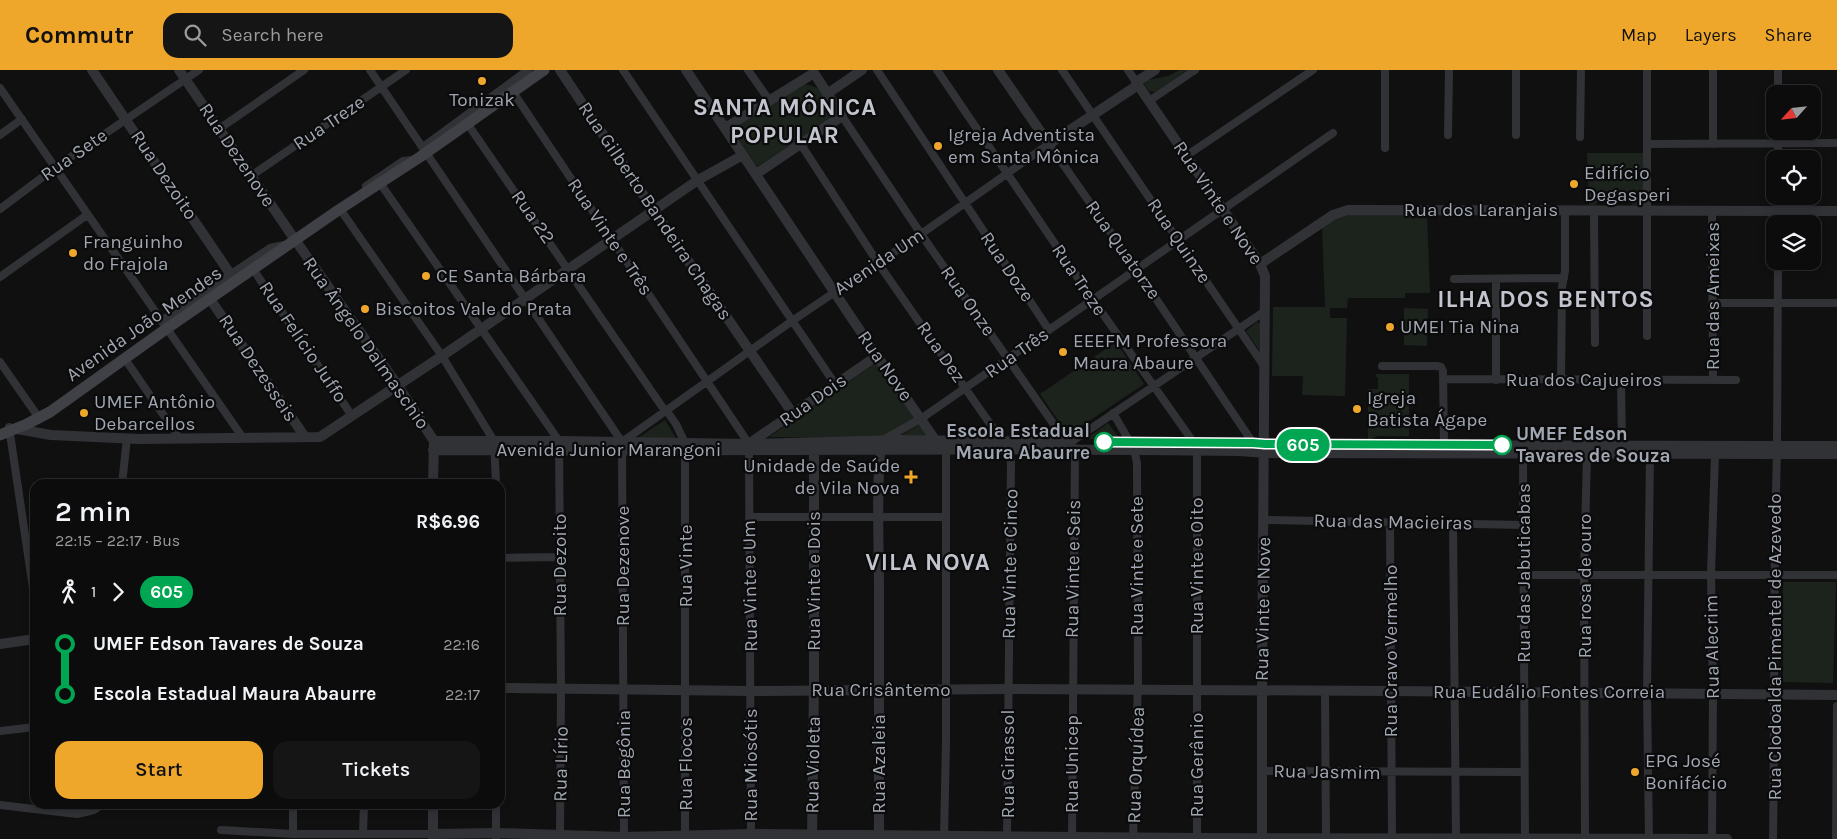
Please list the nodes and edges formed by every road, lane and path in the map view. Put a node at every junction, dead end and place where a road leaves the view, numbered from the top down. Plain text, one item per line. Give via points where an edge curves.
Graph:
1 (92, 70) edge
2 (179, 70) edge
3 (199, 70) edge
4 (304, 70) edge
5 (370, 70) edge
6 (406, 70) edge
7 (528, 70) edge
8 (544, 70) edge
9 (560, 70) edge
10 (623, 70) edge
11 (686, 70) edge
12 (748, 70) edge
13 (862, 70) edge
14 (876, 70) edge
15 (937, 70) edge
16 (998, 70) edge
17 (1062, 70) edge
18 (1128, 70) edge
19 (1156, 70) edge
20 (1195, 70) edge
21 (1312, 70) edge
22 (1385, 70) edge
23 (1449, 70) edge
24 (1516, 70) edge
25 (1581, 70) edge
26 (1648, 70) edge
27 (1713, 70) edge
28 (1778, 70) edge
29 (813, 72) edge
30 (185, 79) junction
31 (1137, 83) junction
32 (1778, 85) edge
33 (382, 87) junction
34 (0, 88) edge
35 (513, 92) junction
36 (827, 94) junction
37 (769, 100) junction
38 (1149, 101) junction
39 (1093, 115) junction
40 (842, 116) junction
41 (22, 119) junction
42 (126, 119) junction
43 (467, 124) junction
44 (725, 128) junction
45 (219, 129) junction
46 (1333, 132) dead end
47 (0, 134) edge
48 (1448, 135) dead end
49 (1516, 135) dead end
50 (1580, 137) dead end
51 (1778, 140) edge
52 (800, 143) junction
53 (1837, 143) edge
54 (1049, 144) junction
55 (1647, 144) junction
56 (1713, 144) junction
57 (1778, 144) junction
58 (1385, 148) dead end
59 (425, 150) junction
60 (1778, 150) edge
61 (743, 155) junction
62 (1186, 156) junction
63 (417, 159) junction
64 (56, 168) junction
65 (756, 174) junction
66 (1006, 174) junction
67 (251, 176) junction
68 (698, 180) junction
69 (380, 182) junction
70 (965, 203) junction
71 (1779, 205) edge
72 (0, 209) edge
73 (340, 209) junction
74 (1224, 210) junction
75 (1565, 211) junction
76 (1594, 211) junction
77 (1648, 211) junction
78 (1712, 211) junction
79 (1779, 211) junction
80 (1837, 211) edge
81 (654, 212) junction
82 (87, 215) junction
83 (1779, 215) edge
84 (921, 234) junction
85 (295, 240) junction
86 (612, 240) junction
87 (1179, 240) junction
88 (878, 263) junction
89 (1260, 264) junction
90 (253, 269) junction
91 (569, 269) junction
92 (1136, 269) junction
93 (1778, 270) edge
94 (0, 277) edge
95 (233, 278) junction
96 (1564, 278) junction
97 (1454, 279) dead end
98 (1496, 279) junction
99 (834, 292) junction
100 (526, 298) junction
101 (210, 299) junction
102 (1093, 300) junction
103 (1712, 303) junction
104 (1837, 303) edge
105 (1776, 304) junction
106 (1266, 311) junction
107 (792, 322) junction
108 (164, 325) junction
109 (482, 328) junction
110 (1239, 328) junction
111 (1050, 330) junction
112 (1647, 336) dead end
113 (1595, 343) dead end
114 (750, 351) junction
115 (442, 356) junction
116 (877, 356) junction
117 (1196, 356) junction
118 (125, 358) junction
119 (1008, 359) junction
120 (0, 362) edge
121 (1382, 366) dead end
122 (1265, 368) junction
123 (1443, 380) junction
124 (1496, 380) junction
125 (1561, 380) junction
126 (1621, 380) junction
127 (1713, 380) junction
128 (1736, 380) dead end
129 (707, 381) junction
130 (835, 384) junction
131 (398, 386) junction
132 (1153, 386) junction
133 (966, 388) junction
134 (666, 411) junction
135 (1113, 413) junction
136 (793, 414) junction
137 (352, 416) junction
138 (39, 418) junction
139 (922, 418) junction
140 (7, 430) edge
141 (305, 437) junction
142 (127, 438) junction
143 (243, 438) junction
144 (180, 439) junction
145 (1253, 443) junction
146 (1071, 444) junction
147 (814, 445) junction
148 (881, 445) junction
149 (941, 445) junction
150 (1004, 445) junction
151 (433, 446) junction
152 (495, 446) junction
153 (559, 446) junction
154 (622, 446) junction
155 (685, 446) junction
156 (1132, 446) junction
157 (1837, 446) edge
158 (749, 447) junction
159 (1196, 447) junction
160 (1265, 449) junction
161 (1444, 449) junction
162 (1523, 450) junction
163 (1587, 450) junction
164 (1622, 450) junction
165 (1650, 450) junction
166 (1715, 450) junction
167 (1777, 450) junction
168 (1837, 454) edge
169 (123, 479) edge
170 (433, 479) edge
171 (496, 479) edge
172 (749, 517) junction
173 (813, 517) junction
174 (879, 517) junction
175 (945, 517) junction
176 (1264, 520) junction
177 (1390, 523) junction
178 (1453, 523) junction
179 (1523, 525) junction
180 (560, 557) junction
181 (505, 558) edge
182 (30, 571) edge
183 (1584, 574) junction
184 (1648, 574) junction
185 (1711, 574) junction
186 (1837, 574) edge
187 (1523, 575) junction
188 (1774, 575) junction
189 (30, 640) edge
190 (0, 644) edge
191 (505, 688) edge
192 (561, 689) junction
193 (1008, 689) junction
194 (624, 690) junction
195 (686, 690) junction
196 (814, 690) junction
197 (878, 690) junction
198 (945, 690) junction
199 (1072, 690) junction
200 (1138, 690) junction
201 (752, 691) junction
202 (1198, 691) junction
203 (1262, 691) junction
204 (1326, 691) junction
205 (1390, 691) junction
206 (1455, 692) junction
207 (1585, 692) junction
208 (1647, 692) junction
209 (1524, 693) junction
210 (1775, 693) junction
211 (1713, 694) junction
212 (1837, 694) edge
213 (1837, 706) edge
214 (30, 728) edge
215 (0, 731) edge
216 (1262, 771) junction
217 (1326, 772) junction
218 (1456, 772) junction
219 (1524, 772) junction
220 (1392, 773) junction
221 (0, 805) edge
222 (30, 809) edge
223 (34, 809) edge
224 (96, 809) edge
225 (293, 809) edge
226 (364, 809) edge
227 (433, 809) edge
228 (496, 809) edge
229 (221, 830) dead end
230 (293, 834) junction
231 (364, 834) junction
232 (433, 836) edge
233 (496, 836) edge
234 (560, 837) edge
235 (685, 837) edge
236 (751, 837) edge
237 (812, 837) edge
238 (879, 837) edge
239 (1007, 837) edge
240 (1072, 837) edge
241 (624, 838) edge
242 (944, 838) edge
243 (1133, 838) edge
244 (1197, 838) edge
245 (1262, 838) edge
246 (1326, 838) edge
247 (1392, 838) edge
248 (1525, 838) edge
249 (1584, 838) edge
250 (1456, 839) edge
251 (1648, 839) edge
252 (1712, 839) edge
253 (1726, 839) edge
254 (1773, 839) edge
255 (1836, 839) edge

1 - 42 street, Rua Dezoito
2 - 30 street, Rua Dezenove
3 - 30 street, Rua Sete
4 - 45 street
5 - 33 street
6 - 33 street, Rua Treze
7 - 59 street, Avenida João Mendes
8 - 35 main road, Avenida João Mendes
9 - 81 street, Rua Gilberto Bandeira Chagas
10 - 68 street
11 - 44 street, Rua Nove
12 - 37 street
13 - 36 street
14 - 70 street, Rua Doze
15 - 66 street, Rua Treze
16 - 54 street
17 - 39 street, Rua Quinze
18 - 31 street
19 - 31 street, Avenida Um
20 - 38 street
21 - 62 street
22 - 58 street
23 - 48 street
24 - 49 street
25 - 50 street
26 - 55 street
27 - 56 street
28 - 32 street
29 - 36 street
29 - 37 street
30 - 42 street, Rua Sete
30 - 45 street, Rua Dezenove
31 - 38 street, Rua Vinte e Nove
31 - 39 street, Avenida Um
33 - 59 street
33 - 67 street, Rua Treze
34 - 41 street
35 - 43 main road, Avenida João Mendes
35 - 86 street, Rua Vinte e Três
36 - 40 street
37 - 44 street
38 - 62 street, Rua Vinte e Nove
39 - 54 street, Avenida Um
39 - 87 street, Rua Quinze
40 - 52 street
40 - 84 street, Rua Onze
41 - 47 street
41 - 64 street
42 - 64 street, Rua Sete
42 - 95 street, Rua Dezoito
43 - 59 main road, Avenida João Mendes
43 - 91 street, Rua 22
44 - 61 street, Rua Nove
45 - 67 street, Rua Dezenove
46 - 74 street, Rua Três
51 - 57 street
52 - 65 street
52 - 88 street, Rua Dez
53 - 57 street
54 - 66 street, Avenida Um
54 - 92 street, Rua Quatorze
55 - 56 street
55 - 77 street
56 - 57 street
57 - 60 street
59 - 63 main road, Avenida João Mendes
59 - 100 street
61 - 65 street, Rua Nove
61 - 68 street
62 - 74 street, Rua Vinte e Nove
63 - 69 main road, Avenida João Mendes
63 - 85 street, Avenida João Mendes via 402,161 308,224
64 - 72 street, Rua Sete
64 - 82 street
65 - 99 street, Rua Nove
66 - 70 street, Avenida Um
66 - 102 street, Rua Treze
67 - 85 street, Rua Dezenove
68 - 81 street
68 - 107 street
69 - 73 main road, Avenida João Mendes
69 - 109 street
70 - 84 street, Avenida Um
70 - 111 street, Rua Doze
71 - 79 street
73 - 85 main road, Avenida João Mendes
73 - 115 street
74 - 87 street, Rua Três
74 - 89 street, Rua Vinte e Nove
75 - 76 street, Rua dos Laranjais
75 - 89 street, Rua dos Laranjais via 1348,210 1333,215
75 - 96 street
76 - 77 street, Rua dos Laranjais
76 - 113 street
77 - 78 street, Rua dos Laranjais
77 - 112 street
78 - 79 street, Rua dos Laranjais
78 - 103 street, Rua das Ameixas
79 - 80 street, Rua dos Laranjais
79 - 83 street
81 - 86 street
81 - 114 street, Rua Gilberto Bandeira Chagas
82 - 94 street
82 - 108 street
84 - 88 street, Avenida Um
84 - 119 street, Rua Onze
85 - 90 main road, Avenida João Mendes
85 - 95 street, Avenida João Mendes via 270,248
85 - 131 street, Rua Ângelo Dalmaschio
86 - 91 street
86 - 129 street, Rua Vinte e Três
87 - 92 street, Rua Três
87 - 110 street, Rua Quinze
88 - 99 street, Avenida Um
88 - 133 street, Rua Dez
89 - 106 street, Rua Vinte e Nove via 1265,276
90 - 95 main road, Avenida João Mendes
90 - 137 street, Rua Felício Juffo
91 - 100 street
91 - 134 street, Rua 22
92 - 102 street, Rua Três
92 - 117 street, Rua Quatorze
93 - 105 street, Rua Clodoalda Pimentel de Azevedo
95 - 101 main road, Avenida João Mendes
95 - 108 street, Avenida João Mendes
96 - 98 street
96 - 125 street
97 - 98 street
98 - 124 street
99 - 107 street, Avenida Um
99 - 116 street, Rua Nove
100 - 109 street
100 - 154 street
101 - 108 main road, Avenida João Mendes
101 - 141 street, Rua Dezesseis
102 - 111 street, Rua Três
102 - 132 street, Rua Treze
103 - 105 street
103 - 127 street, Rua das Ameixas
104 - 105 street
105 - 167 street, Rua Clodoalda Pimentel de Azevedo
106 - 110 street
106 - 122 street, Rua Vinte e Nove
107 - 114 street, Avenida Um
107 - 130 street
108 - 118 main road, Avenida João Mendes
108 - 143 street
109 - 115 street
109 - 153 street
110 - 117 street
110 - 122 street, Rua Quinze
111 - 119 street, Rua Três
114 - 129 street, Avenida Um
114 - 136 street
115 - 131 street
115 - 152 street
116 - 130 street, Rua Dois
116 - 139 street, Rua Nove
117 - 132 street
117 - 145 street, Rua Quatorze
118 - 138 main road, Avenida João Mendes
118 - 144 street
119 - 133 street, Rua Três
119 - 146 street, Rua Onze
120 - 138 street
121 - 123 street via 1439,366
122 - 160 street, Rua Vinte e Nove
123 - 124 street, Rua dos Cajueiros
123 - 161 street
124 - 125 street, Rua dos Cajueiros
125 - 126 street, Rua dos Cajueiros
126 - 127 street, Rua dos Cajueiros
126 - 164 street
127 - 128 street, Rua dos Cajueiros
129 - 134 street, Avenida Um
129 - 158 street, Rua Vinte e Três
130 - 136 street, Rua Dois
131 - 137 street
131 - 151 street, Rua Ângelo Dalmaschio
132 - 135 street
132 - 159 street, Rua Treze
133 - 139 street, Rua Três
133 - 150 street, Rua Dez
134 - 154 street, Avenida Um
134 - 155 street, Rua 22 via 676,424
135 - 146 street
135 - 156 street
136 - 158 street, Rua Dois
137 - 141 street via 320,437
138 - 140 main road, Avenida João Mendes
139 - 148 street, Rua Três
139 - 149 street, Rua Nove
140 - 142 street
140 - 182 street
141 - 143 street
142 - 144 street
142 - 169 street
143 - 144 street
145 - 159 street, Avenida Junior Marangoni
145 - 160 street, Avenida Junior Marangoni
146 - 150 street, Avenida Junior Marangoni
146 - 156 street, Avenida Junior Marangoni
146 - 199 street, Rua Vinte e Seis
147 - 148 street, Avenida Junior Marangoni
147 - 158 street, Avenida Junior Marangoni
147 - 173 street, Rua Vinte e Dois
148 - 149 street, Avenida Junior Marangoni
148 - 174 street
149 - 150 street, Avenida Junior Marangoni
149 - 175 street
150 - 193 street, Rua Vinte e Cinco via 1011,462
151 - 152 street, Avenida Junior Marangoni
151 - 170 street
152 - 153 street, Avenida Junior Marangoni
152 - 171 street
153 - 154 street, Avenida Junior Marangoni
153 - 180 street, Rua Dezoito
154 - 155 street, Avenida Junior Marangoni
154 - 194 street, Rua Dezenove
155 - 158 street, Avenida Junior Marangoni
155 - 195 street, Rua Vinte
156 - 159 street, Avenida Junior Marangoni
156 - 200 street, Rua Vinte e Sete via 1137,463
157 - 167 street
158 - 172 street, Rua Vinte e Um
159 - 160 street, Avenida Junior Marangoni
159 - 202 street, Rua Vinte e Oito
160 - 161 street
160 - 176 street, Rua Vinte e Nove
161 - 162 street
162 - 163 street
162 - 179 street, Rua das Jabuticabas
163 - 164 street
163 - 183 street, Rua rosa de ouro
164 - 165 street
165 - 166 street
165 - 184 street
166 - 167 street
166 - 185 street, Rua Alecrim
167 - 168 street
167 - 188 street, Rua Clodoalda Pimentel de Azevedo
172 - 173 street
172 - 201 street, Rua Vinte e Um
173 - 174 street
173 - 196 street, Rua Vinte e Dois
174 - 175 street
174 - 197 street
175 - 198 street
176 - 177 street, Rua das Macieiras
176 - 203 street, Rua Vinte e Nove
177 - 178 street, Rua das Macieiras
177 - 205 street, Rua Cravo Vermelho
178 - 179 street, Rua das Macieiras
178 - 206 street
179 - 187 street, Rua das Jabuticabas
180 - 181 street
180 - 192 street, Rua Dezoito
183 - 184 street
183 - 187 street
183 - 207 street, Rua rosa de ouro
184 - 185 street
184 - 208 street
185 - 188 street
185 - 211 street, Rua Alecrim
186 - 188 street
187 - 209 street, Rua das Jabuticabas
188 - 210 street, Rua Clodoalda Pimentel de Azevedo
189 - 190 street
191 - 192 street, Rua Crisântemo
192 - 194 street, Rua Crisântemo
192 - 234 street, Rua Lírio
193 - 198 street, Rua Crisântemo
193 - 199 street, Rua Crisântemo
193 - 239 street, Rua Girassol
194 - 195 street, Rua Crisântemo
194 - 241 street, Rua Begônia
195 - 201 street, Rua Crisântemo
195 - 235 street, Rua Flocos
196 - 197 street, Rua Crisântemo
196 - 201 street, Rua Crisântemo
196 - 237 street, Rua Violeta
197 - 198 street, Rua Crisântemo
197 - 238 street, Rua Azaleia
198 - 242 street
199 - 200 street, Rua Crisântemo
199 - 240 street, Rua Unicep
200 - 202 street, Rua Crisântemo
200 - 243 street, Rua Orquídea
201 - 236 street, Rua Miosótis
202 - 203 street, Rua Crisântemo
202 - 244 street, Rua Gerânio
203 - 204 street, Rua Eudálio Fontes Correia
203 - 216 street, Rua Vinte e Nove
204 - 205 street, Rua Eudálio Fontes Correia
204 - 217 street
205 - 206 street, Rua Eudálio Fontes Correia
205 - 220 street, Rua Cravo Vermelho
206 - 209 street, Rua Eudálio Fontes Correia
206 - 218 street
207 - 208 street, Rua Eudálio Fontes Correia
207 - 209 street, Rua Eudálio Fontes Correia
207 - 249 street, Rua rosa de ouro
208 - 211 street, Rua Eudálio Fontes Correia
208 - 251 street
209 - 219 street, Rua das Jabuticabas
210 - 211 street, Rua Eudálio Fontes Correia
210 - 212 street, Rua Eudálio Fontes Correia
210 - 254 street, Rua Clodoalda Pimentel de Azevedo
211 - 252 street, Rua Alecrim
213 - 255 street
214 - 215 street
216 - 217 street, Rua Jasmim
216 - 245 street, Rua Vinte e Nove
217 - 220 street, Rua Jasmim
217 - 246 street
218 - 219 street, Rua Jasmim
218 - 220 street, Rua Jasmim
218 - 250 street
219 - 248 street, Rua das Jabuticabas
220 - 247 street, Rua Cravo Vermelho
221 - 222 street
223 - 224 street via 77,814
225 - 230 street
226 - 231 street
227 - 232 street
228 - 233 street
229 - 230 street
230 - 231 street
231 - 232 street
232 - 233 street
233 - 234 street
234 - 241 street
235 - 236 street
235 - 241 street
236 - 237 street
237 - 238 street
238 - 242 street
239 - 240 street
239 - 242 street
240 - 243 street
243 - 244 street
244 - 245 street
245 - 246 street
246 - 247 street
247 - 250 street
248 - 249 street
248 - 250 street
249 - 251 street
251 - 252 street
252 - 253 street

